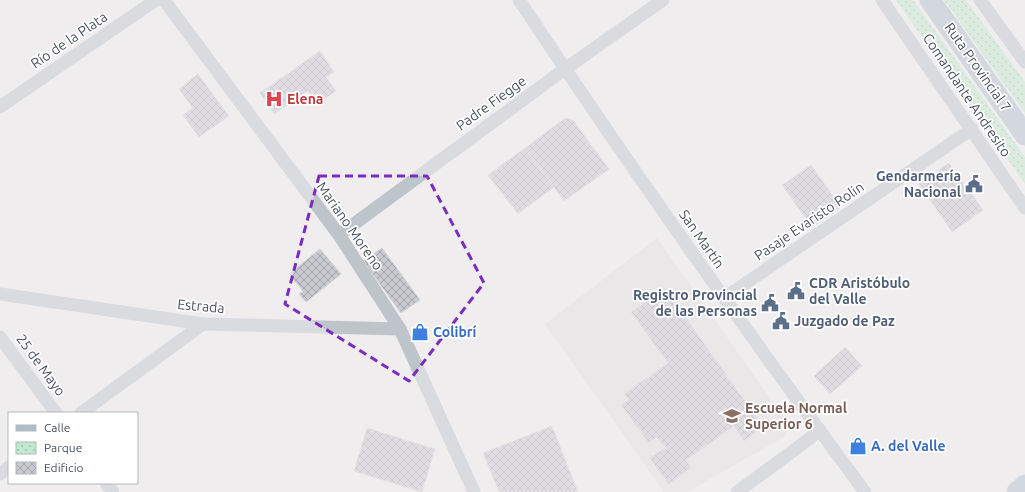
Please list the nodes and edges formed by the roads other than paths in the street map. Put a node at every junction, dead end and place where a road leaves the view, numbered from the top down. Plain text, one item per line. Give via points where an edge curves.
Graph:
1 (156, 0) edge
2 (164, 0) edge
3 (519, 0) edge
4 (663, 0) edge
5 (882, 0) edge
6 (930, 0) edge
7 (980, 0) edge
8 (1025, 62) edge
9 (565, 69) junction
10 (0, 107) edge
11 (972, 129) junction
12 (1025, 135) edge
13 (1025, 208) edge
14 (339, 235) junction
15 (0, 294) edge
16 (724, 298) junction
17 (204, 324) junction
18 (400, 329) junction
19 (0, 337) edge
20 (55, 412) edge
21 (82, 412) edge
22 (820, 430) junction
23 (8, 468) edge
24 (0, 474) edge
25 (107, 484) edge
26 (1025, 485) edge
27 (113, 492) edge
28 (474, 492) edge
29 (738, 492) edge
30 (865, 492) edge
31 (1017, 492) edge

1 - 10 street, Río de la Plata
2 - 14 street, Mariano Moreno
3 - 9 street, San Martín
4 - 9 street, Padre Fiegge
5 - 11 street, Comandante Andresito
6 - 12 main road, Ruta Provincial 7
7 - 8 street
9 - 14 street, Padre Fiegge
9 - 16 street, San Martín
11 - 13 street, Comandante Andresito
11 - 16 street, Pasaje Evaristo Rolin
14 - 18 street, Mariano Moreno
15 - 17 street, Estrada
16 - 22 street, San Martín
17 - 18 street, Estrada
17 - 21 street
18 - 28 street, Mariano Moreno
19 - 20 street, 25 de Mayo
22 - 29 street
22 - 30 street, San Martín
23 - 24 street
25 - 27 street
26 - 31 main road

